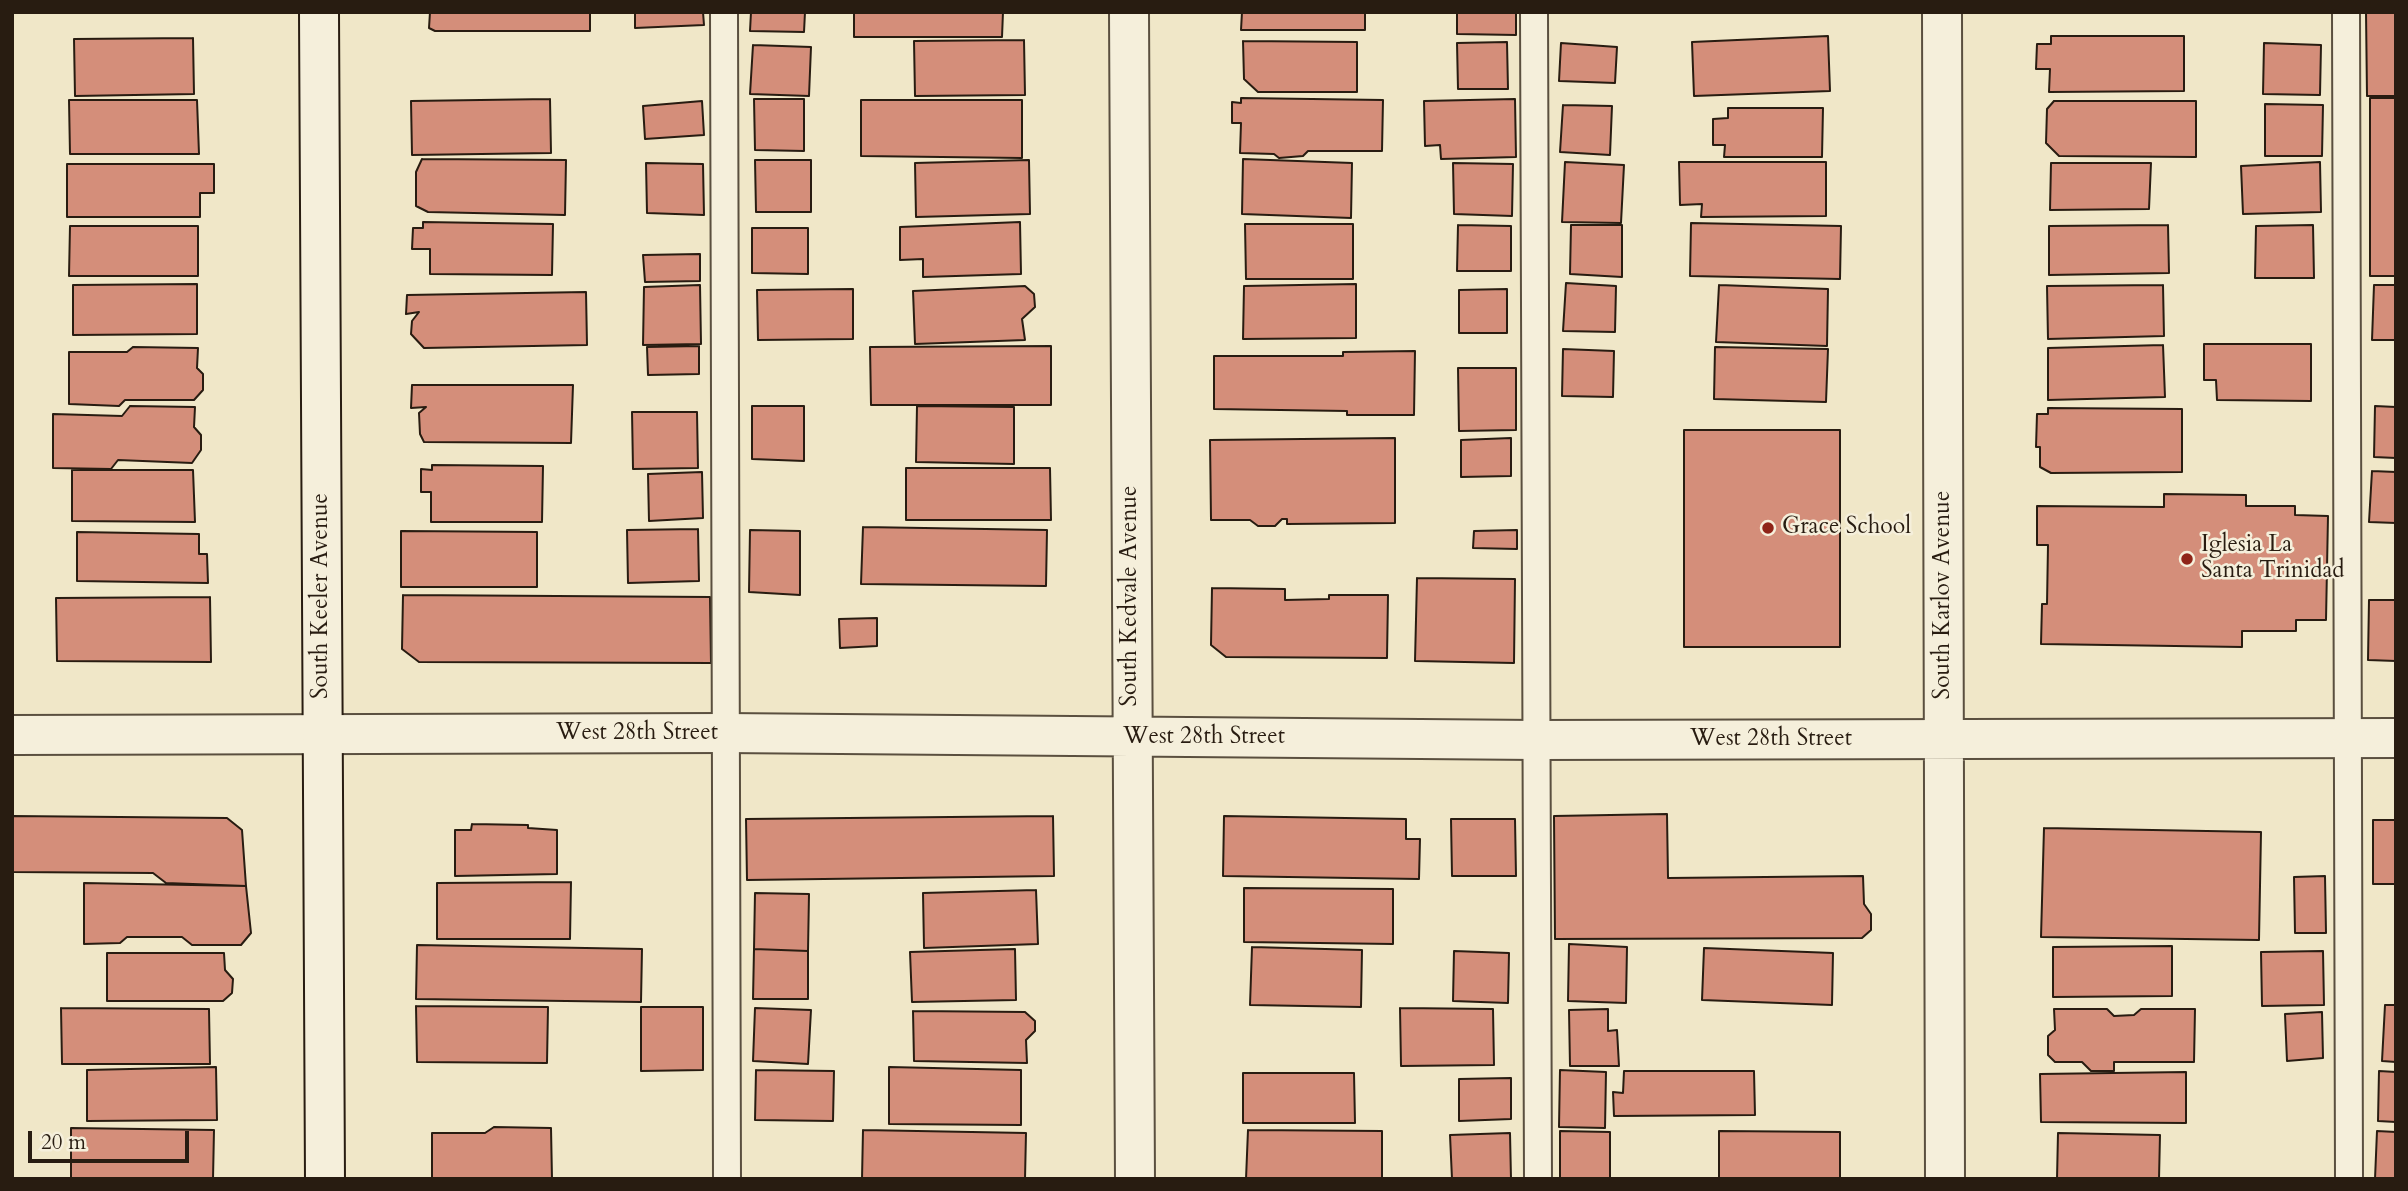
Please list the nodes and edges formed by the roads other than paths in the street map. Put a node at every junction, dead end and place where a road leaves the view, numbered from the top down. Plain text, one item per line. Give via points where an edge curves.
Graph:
1 (319, 12) edge
2 (724, 12) edge
3 (1129, 12) edge
4 (1534, 12) edge
5 (1942, 12) edge
6 (2346, 12) edge
7 (725, 733) junction
8 (12, 736) edge
9 (322, 736) junction
10 (1132, 738) junction
11 (2348, 738) junction
12 (2396, 738) edge
13 (1536, 740) junction
14 (1944, 740) junction
15 (325, 1179) edge
16 (727, 1179) edge
17 (1135, 1179) edge
18 (1538, 1179) edge
19 (1945, 1179) edge
20 (2349, 1179) edge

1 - 9 street, South Keeler Avenue
2 - 7 lane
3 - 10 street, South Kedvale Avenue
4 - 13 lane
5 - 14 street, South Karlov Avenue
6 - 11 lane
7 - 9 street, West 28th Street
7 - 10 street, West 28th Street
7 - 16 lane
8 - 9 street, West 28th Street
9 - 15 street, South Keeler Avenue
10 - 13 street, West 28th Street
10 - 17 street, South Kedvale Avenue
11 - 12 street, West 28th Street
11 - 14 street, West 28th Street
11 - 20 lane
13 - 14 street, West 28th Street
13 - 18 lane
14 - 19 street, South Karlov Avenue

